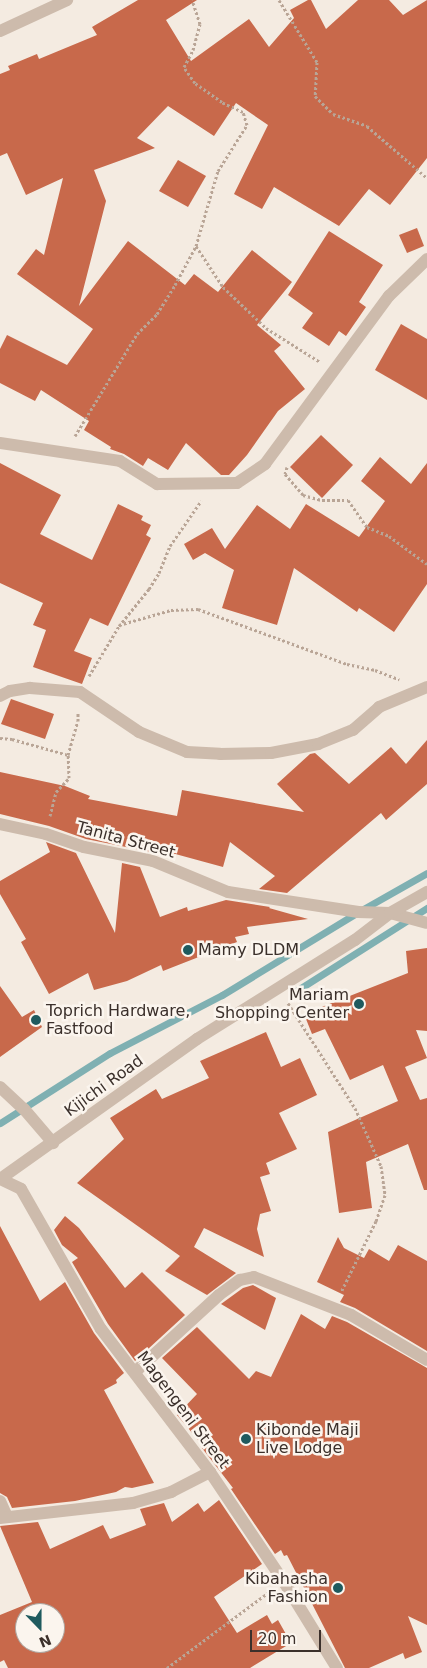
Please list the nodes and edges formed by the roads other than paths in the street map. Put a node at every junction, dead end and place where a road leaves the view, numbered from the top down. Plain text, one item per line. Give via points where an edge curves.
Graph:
1 (67, 0) edge
2 (0, 31) edge
3 (427, 259) edge
4 (0, 443) edge
5 (425, 688) edge
6 (0, 696) edge
7 (0, 824) edge
8 (427, 892) edge
9 (390, 914) junction
10 (427, 923) edge
11 (0, 1087) edge
12 (52, 1143) junction
13 (0, 1179) edge
14 (427, 1360) edge
15 (134, 1372) junction
16 (210, 1472) junction
17 (0, 1501) edge
18 (3, 1517) edge
19 (337, 1668) edge

1 - 2 street
3 - 4 street via 389,296 265,464 237,483 157,484 120,461
5 - 6 street via 379,707 353,730 318,744 272,753 220,754 187,752 139,732 80,692 30,688
7 - 9 street, Tanita Street via 46,834 84,847 153,861 228,892
8 - 9 street, Kijichi Road
9 - 10 street, Tanita Street
9 - 12 street, Kijichi Road via 355,940 197,1038
11 - 12 street via 24,1109
12 - 13 street, Kijichi Road
13 - 15 street, Magengeni Street via 21,1189 101,1329
14 - 15 street via 333,1307 254,1276 240,1280 219,1295
15 - 16 street, Magengeni Street
16 - 18 street via 171,1492 132,1503
16 - 19 street, Magengeni Street
17 - 18 street

